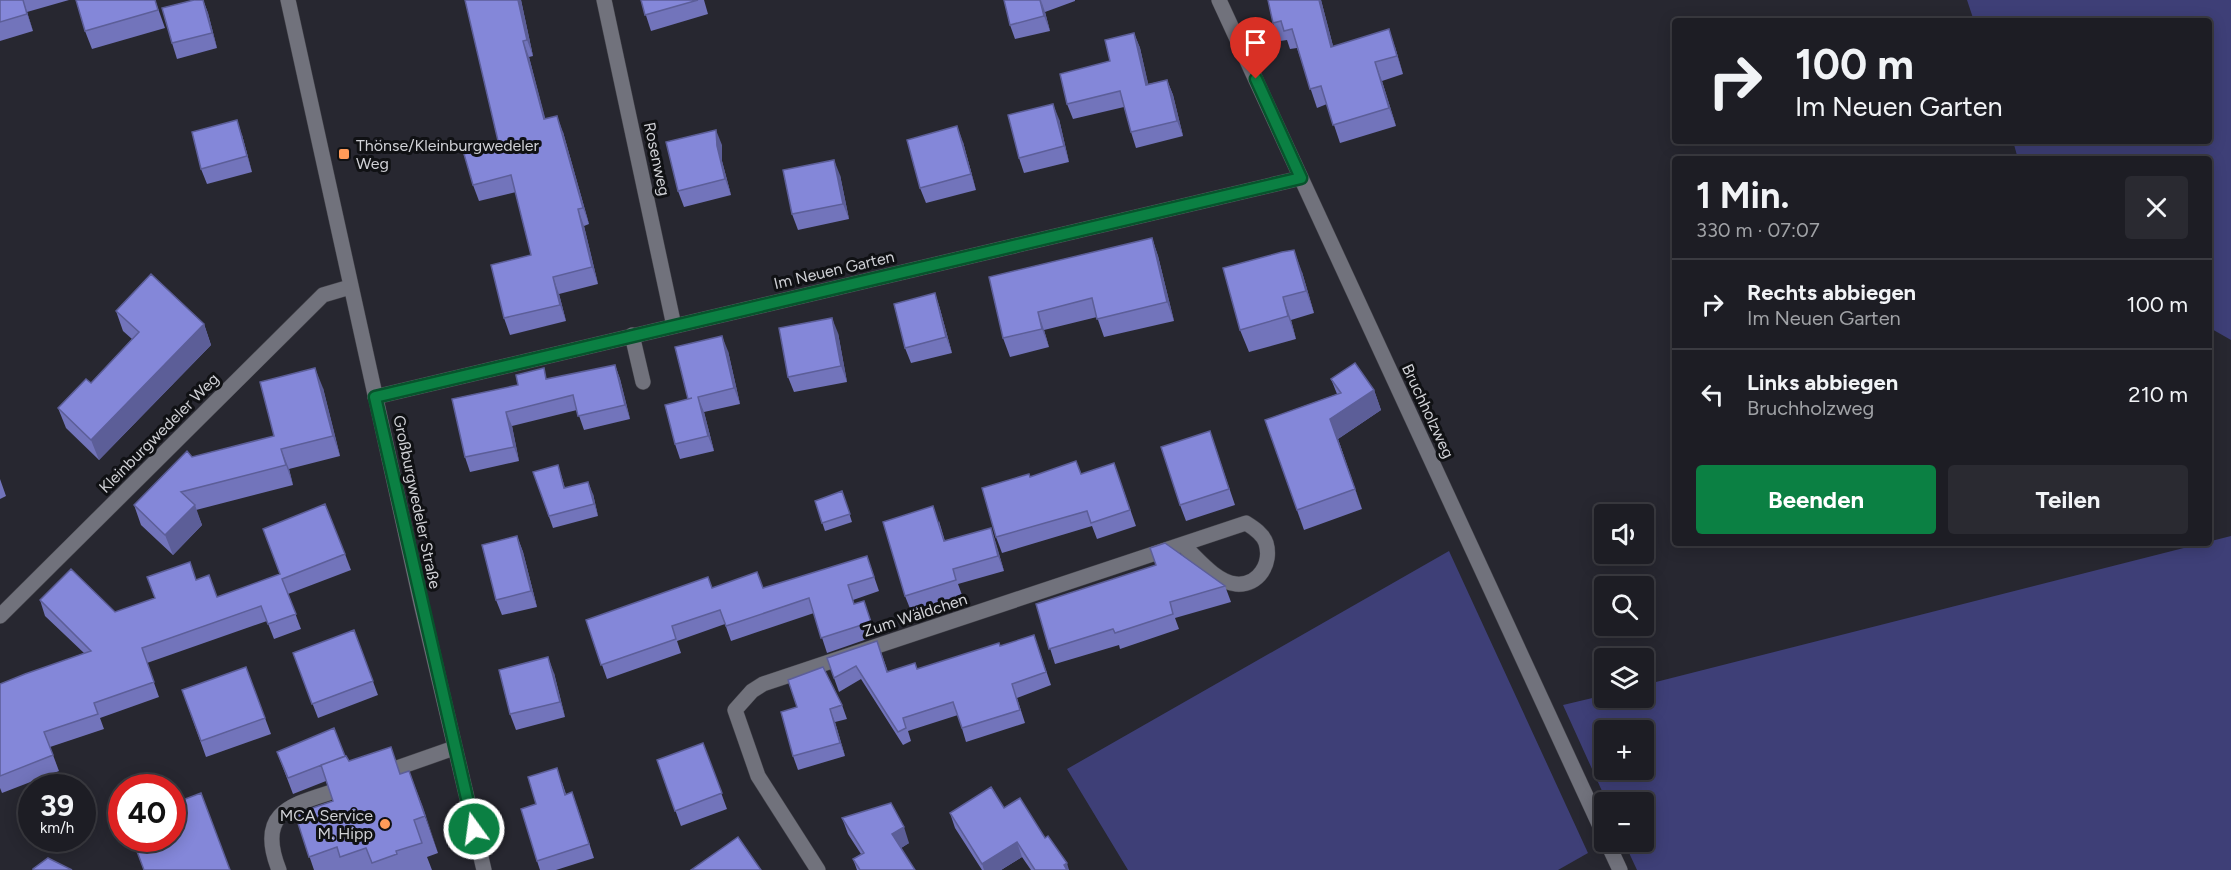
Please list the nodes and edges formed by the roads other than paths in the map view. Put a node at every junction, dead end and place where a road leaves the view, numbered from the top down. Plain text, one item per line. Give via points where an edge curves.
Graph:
1 (288, 0) edge
2 (604, 0) edge
3 (1219, 0) edge
4 (1301, 178) junction
5 (350, 287) junction
6 (674, 326) junction
7 (632, 335) junction
8 (643, 382) dead end
9 (375, 397) junction
10 (1184, 546) junction
11 (0, 616) edge
12 (454, 748) junction
13 (1594, 813) edge
14 (1612, 852) edge
15 (279, 870) edge
16 (484, 870) edge
17 (818, 870) edge
18 (1620, 870) edge

1 - 5 street, Großburgwedeler Straße
2 - 6 street, Rosenweg
3 - 4 street, Bruchholzweg
4 - 6 street, Im Neuen Garten
4 - 13 street, Bruchholzweg
5 - 9 street, Großburgwedeler Straße
5 - 11 street, Kleinburgwedeler Weg via 323,295
6 - 7 street, Im Neuen Garten
7 - 8 street
7 - 9 street, Im Neuen Garten
9 - 12 street, Großburgwedeler Straße
10 - 10 street, Zum Wäldchen via 1218,577 1235,584 1250,583 1261,574 1268,560 1266,541 1246,523
10 - 17 street, Zum Wäldchen via 763,684 753,691 735,710 758,776
12 - 15 street via 282,811 273,825 272,852
12 - 16 street, Großburgwedeler Straße
14 - 18 street

